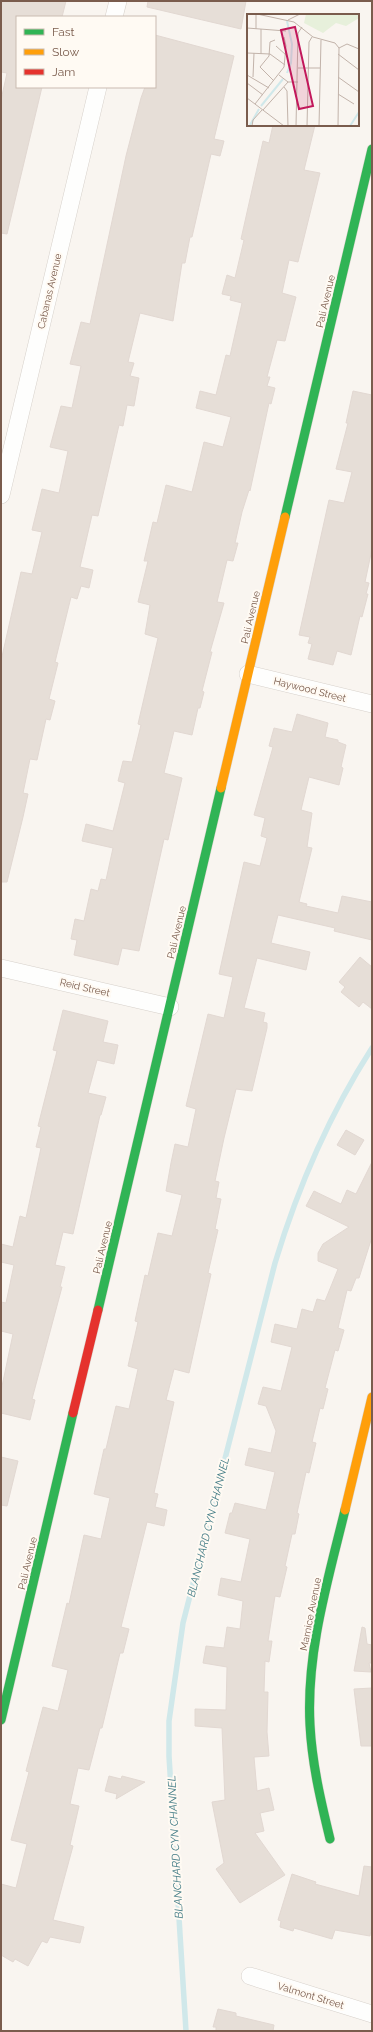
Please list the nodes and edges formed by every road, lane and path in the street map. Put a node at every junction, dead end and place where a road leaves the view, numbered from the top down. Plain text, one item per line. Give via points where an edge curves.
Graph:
1 (118, 1) edge
2 (114, 16) edge
3 (98, 88) edge
4 (372, 149) edge
5 (1, 495) edge
6 (248, 674) junction
7 (372, 704) edge
8 (1, 968) edge
9 (170, 1007) junction
10 (372, 1397) edge
11 (1, 1720) edge
12 (330, 1839) dead end
13 (250, 1976) dead end
14 (372, 2014) edge

1 - 2 street
3 - 5 street, Cabanas Avenue
4 - 6 street, Pali Avenue
6 - 7 street, Haywood Street
6 - 9 street, Pali Avenue
8 - 9 street, Reid Street
9 - 11 street, Pali Avenue
10 - 12 street, Marnice Avenue via 320,1613 312,1667 310,1725 320,1800
13 - 14 street, Valmont Street

